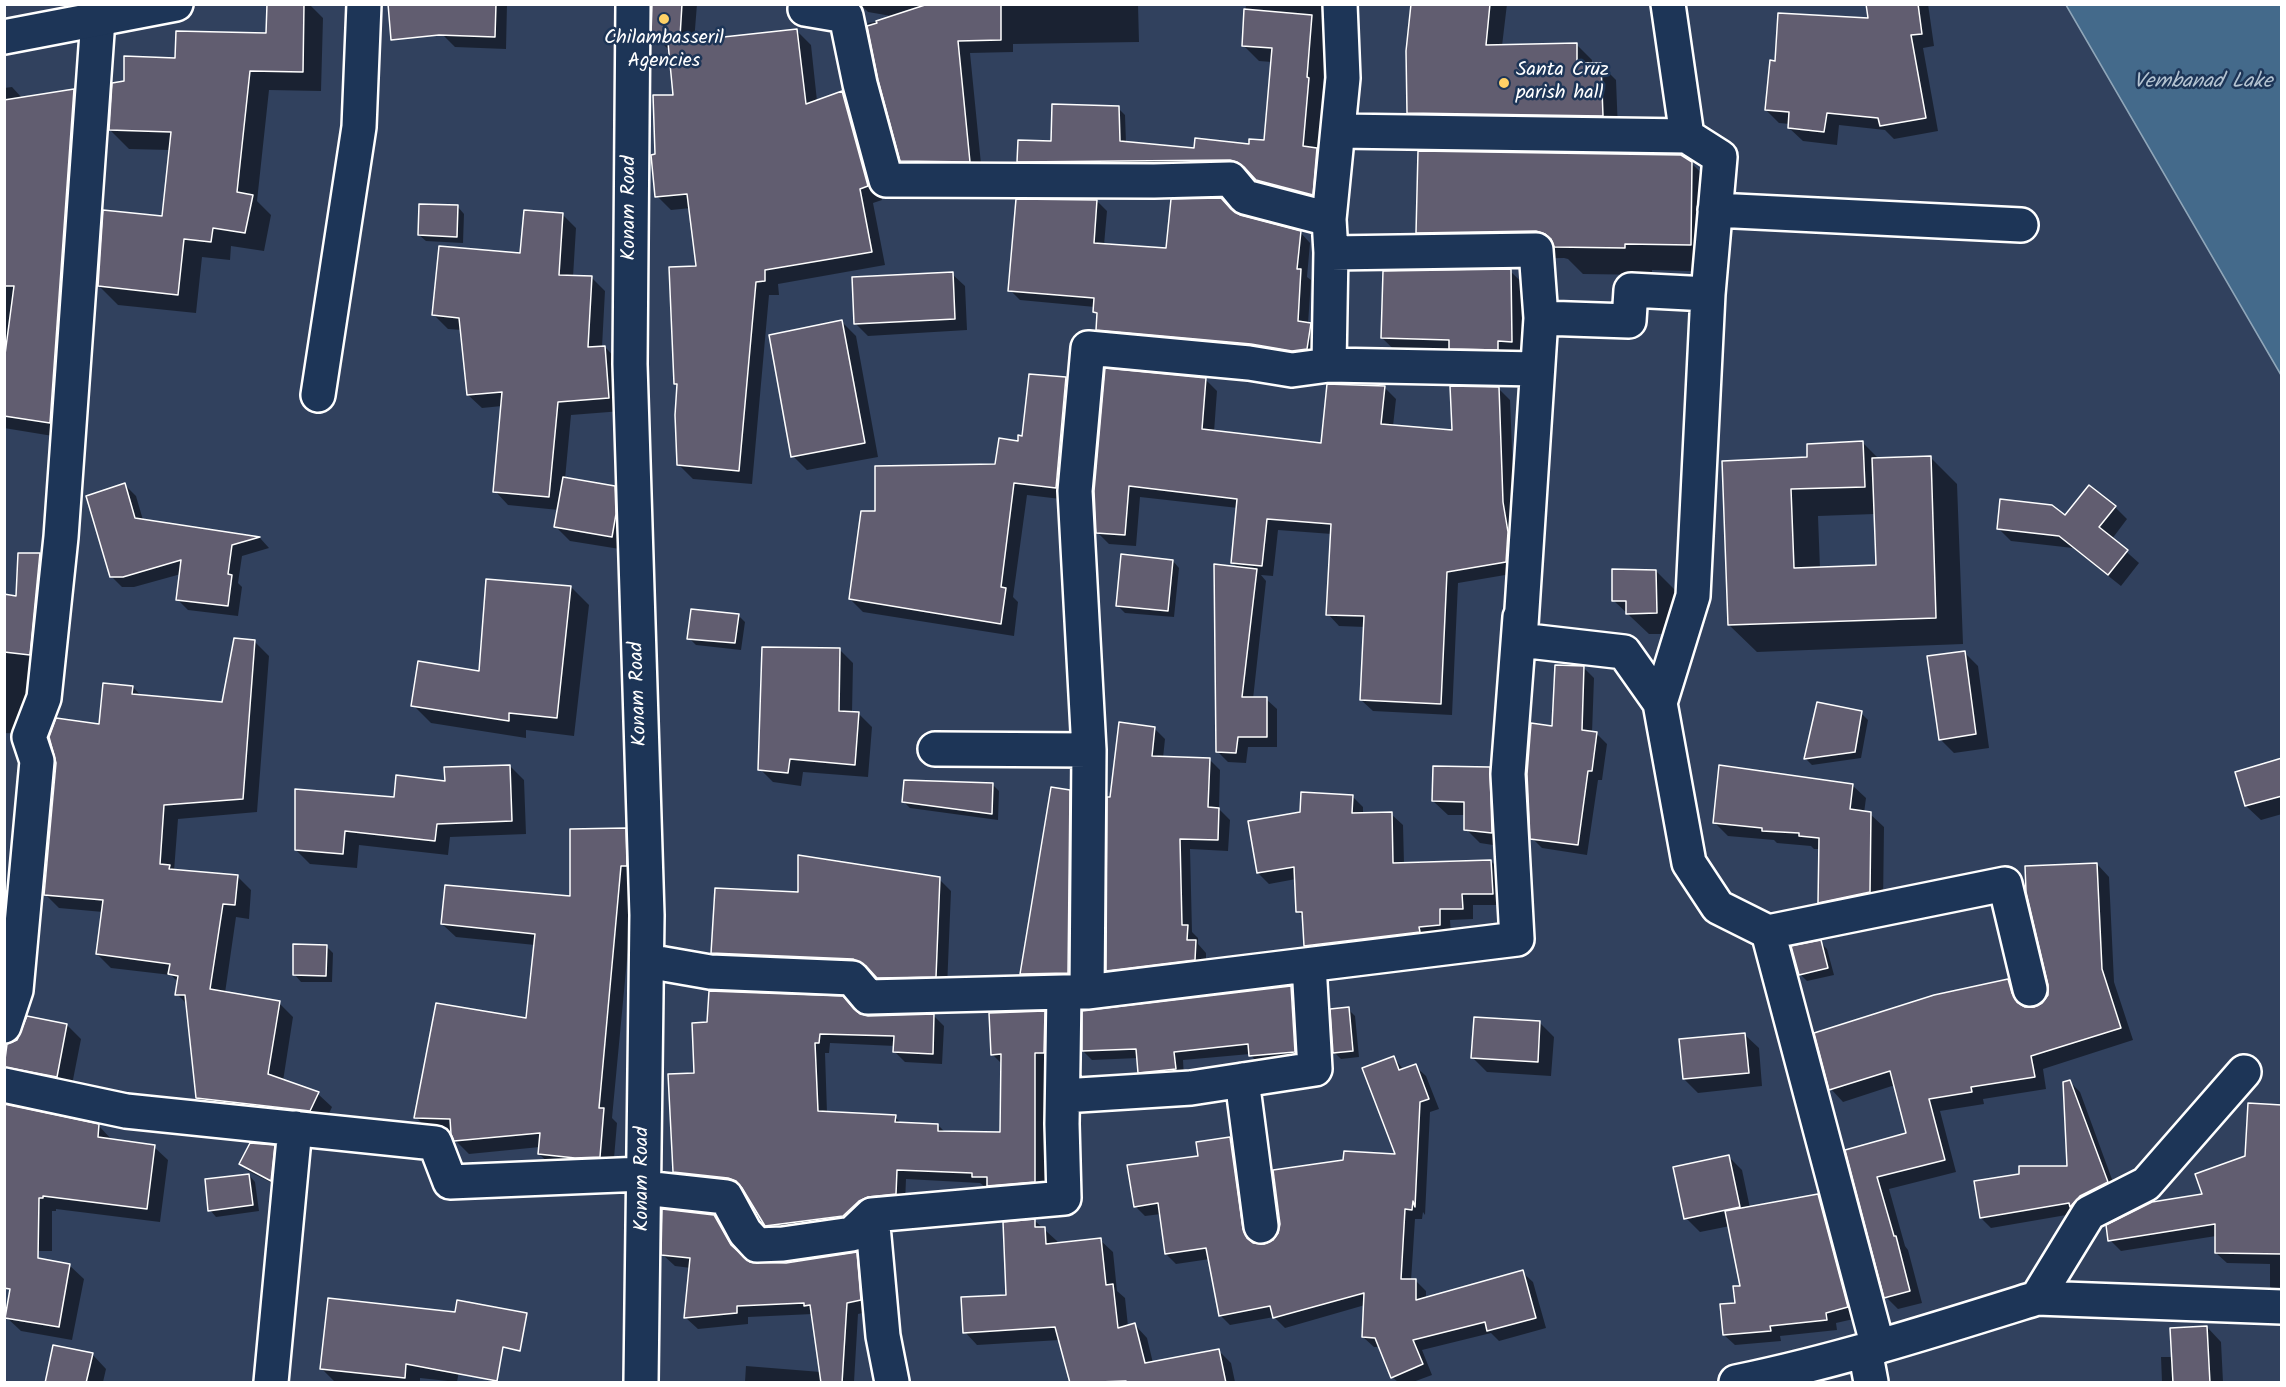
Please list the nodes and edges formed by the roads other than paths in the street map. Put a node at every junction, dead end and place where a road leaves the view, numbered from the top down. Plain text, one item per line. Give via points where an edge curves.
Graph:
1 (176, 4) edge
2 (364, 4) edge
3 (633, 4) edge
4 (806, 4) edge
5 (1340, 4) edge
6 (1668, 4) edge
7 (98, 19) junction
8 (4, 37) edge
9 (1339, 130) junction
10 (1687, 136) junction
11 (1715, 210) junction
12 (2021, 225) dead end
13 (1330, 235) junction
14 (1707, 294) junction
15 (1541, 318) junction
16 (1329, 365) junction
17 (1537, 369) junction
18 (318, 395) dead end
19 (1521, 612) junction
20 (1660, 703) junction
21 (935, 748) dead end
22 (1089, 750) junction
23 (1768, 932) junction
24 (647, 961) junction
25 (1310, 965) junction
26 (2030, 989) dead end
27 (1076, 992) junction
28 (4, 1026) edge
29 (2244, 1072) dead end
30 (1242, 1080) junction
31 (4, 1085) edge
32 (1063, 1096) junction
33 (295, 1128) junction
34 (643, 1181) junction
35 (872, 1215) junction
36 (1261, 1226) dead end
37 (2037, 1298) junction
38 (2282, 1306) edge
39 (1871, 1348) junction
40 (271, 1383) edge
41 (641, 1383) edge
42 (892, 1383) edge
43 (1736, 1383) edge
44 (1871, 1383) edge

1 - 7 street
2 - 18 street via 359,127
3 - 24 street, Konam Road via 630,364
4 - 13 street via 805,9 846,16 886,180 1230,179 1245,197
5 - 9 street via 1343,78
6 - 10 street
7 - 8 street
7 - 28 street via 61,537 44,698 29,737 37,761 16,990
9 - 10 street
9 - 13 street
10 - 11 street via 1720,157
11 - 12 street
11 - 14 street
13 - 15 street via 1331,253 1536,250
13 - 16 street
14 - 15 street via 1631,290 1629,321
14 - 20 street via 1693,596
15 - 17 street
16 - 17 street
16 - 22 street via 1292,370 1088,348 1075,491
17 - 19 street
19 - 20 street via 1520,640 1624,652
19 - 25 street via 1508,774 1517,939
20 - 23 street via 1689,863 1718,907
21 - 22 street
22 - 27 street
23 - 26 street via 2005,884
23 - 39 street
24 - 27 street via 710,972 852,978 868,997
24 - 34 street, Konam Road
25 - 27 street
25 - 30 street via 1315,1069
27 - 32 street
29 - 37 street via 2146,1184 2089,1213
30 - 32 street via 1191,1088
30 - 36 street
31 - 33 street via 126,1111
32 - 35 street via 1064,1198
33 - 34 street via 435,1143 450,1182
33 - 40 street
34 - 35 street via 726,1197 744,1232 757,1245 852,1234
34 - 41 street, Konam Road
35 - 42 street via 883,1336
37 - 38 street
37 - 39 street
39 - 43 street
39 - 44 street

